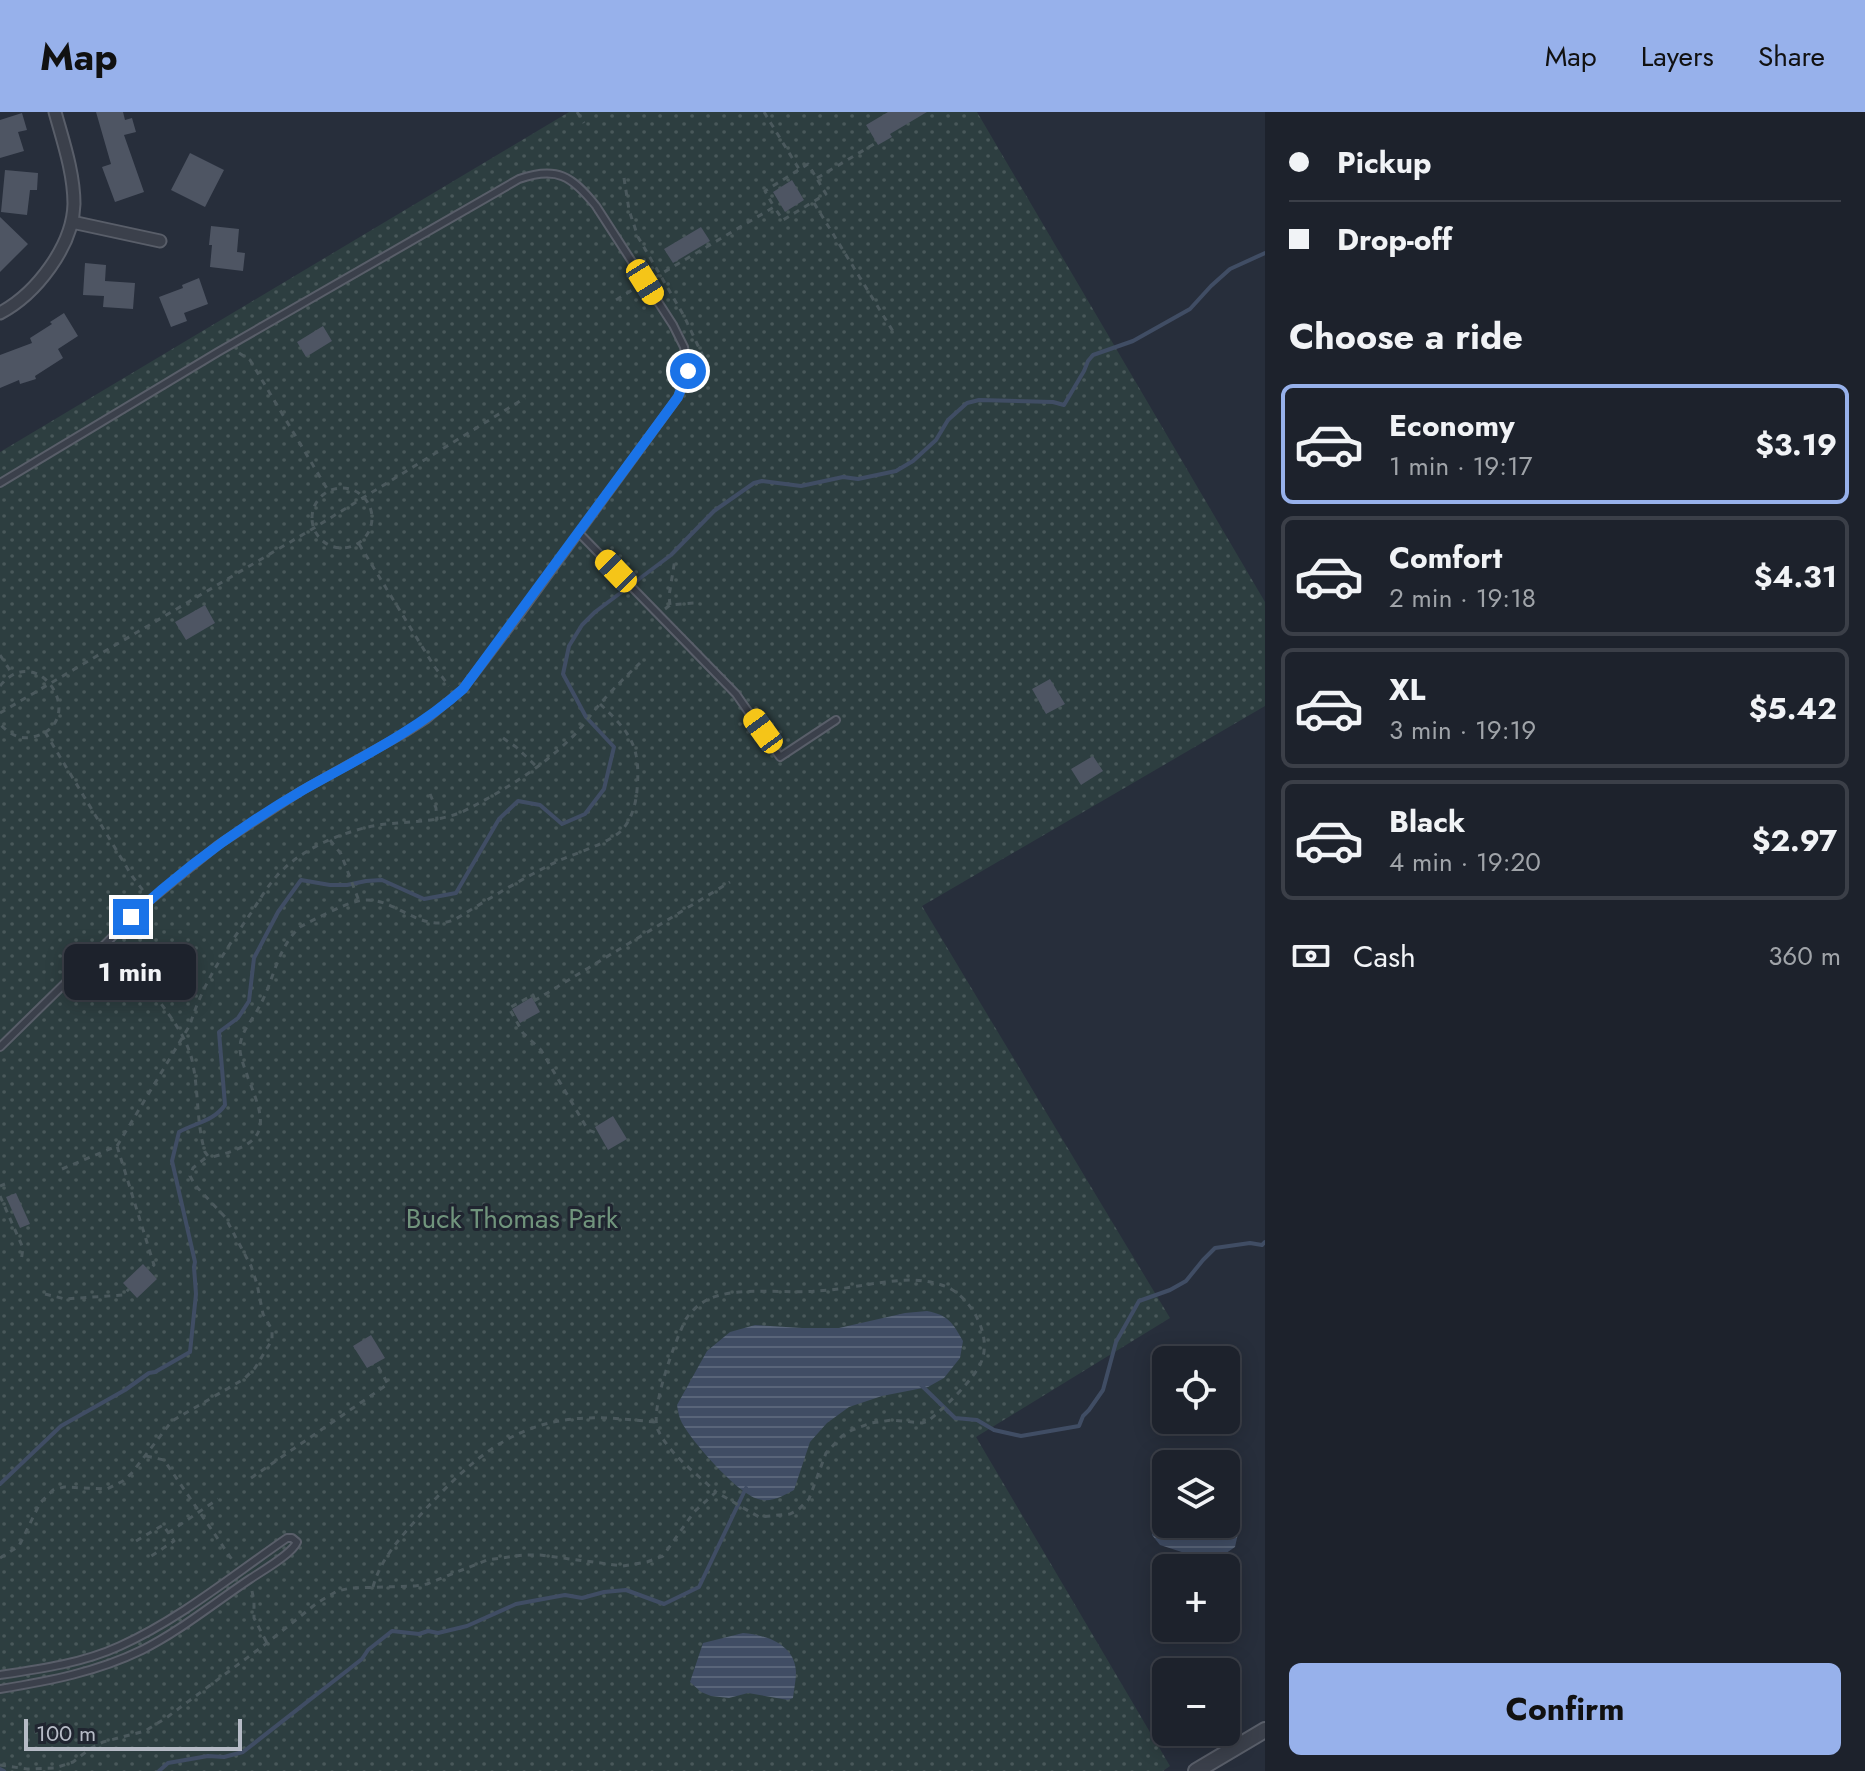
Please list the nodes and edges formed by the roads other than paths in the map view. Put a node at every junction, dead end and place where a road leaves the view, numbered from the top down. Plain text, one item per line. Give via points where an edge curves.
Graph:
1 (55, 112) edge
2 (72, 222) junction
3 (160, 241) dead end
4 (0, 313) edge
5 (0, 483) edge
6 (579, 533) junction
7 (836, 720) dead end
8 (0, 1047) edge
9 (0, 1675) edge
10 (0, 1689) edge
11 (1265, 1730) edge
12 (1196, 1771) edge

1 - 2 street via 73,192
2 - 3 street
2 - 4 street via 48,271
5 - 6 lane via 519,179 555,173 585,191 604,216 684,347 688,371 678,397
6 - 7 lane via 736,694 780,757
6 - 8 lane via 463,689 427,719 218,845 150,899
9 - 10 lane via 120,1646 177,1614 287,1538 297,1542 143,1649 79,1674
11 - 12 street

